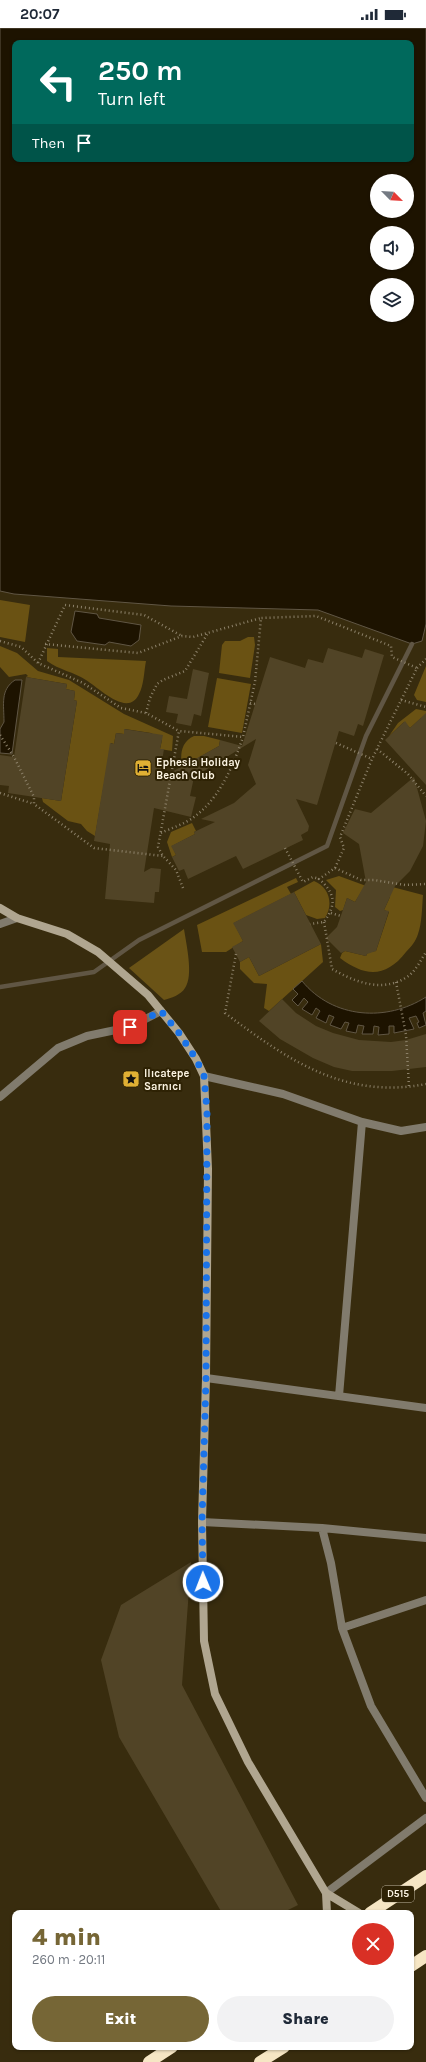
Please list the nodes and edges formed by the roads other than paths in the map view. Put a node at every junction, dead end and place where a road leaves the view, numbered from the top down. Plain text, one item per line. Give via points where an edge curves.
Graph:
1 (0, 908) edge
2 (17, 918) junction
3 (0, 924) edge
4 (161, 1011) junction
5 (204, 1076) junction
6 (0, 1097) edge
7 (362, 1122) junction
8 (426, 1127) edge
9 (206, 1378) junction
10 (339, 1396) junction
11 (426, 1408) edge
12 (202, 1522) junction
13 (322, 1528) junction
14 (426, 1537) edge
15 (426, 1600) edge
16 (342, 1628) junction
17 (426, 1798) edge
18 (426, 1818) edge
19 (426, 1876) edge
20 (326, 1893) junction
21 (327, 1910) edge
22 (354, 1910) edge
23 (375, 1910) edge
24 (426, 1956) edge
25 (414, 1964) edge
26 (167, 2050) edge
27 (279, 2050) edge
28 (149, 2062) edge
29 (260, 2062) edge

1 - 2 street
2 - 3 street
2 - 4 street via 67,934 98,952 148,995
4 - 5 street via 179,1033
4 - 6 street via 130,1027 87,1036 58,1048
5 - 7 street via 283,1094
5 - 9 street via 208,1170
7 - 8 street via 401,1131
7 - 10 street
9 - 10 street
9 - 12 street
10 - 11 street
12 - 13 street
12 - 20 street via 204,1641 215,1694 248,1762
13 - 14 street
13 - 16 street
15 - 16 street
16 - 17 street via 371,1706
18 - 20 street
19 - 23 highway, D515
20 - 21 street
20 - 22 street
24 - 25 highway
26 - 28 highway
27 - 29 highway

